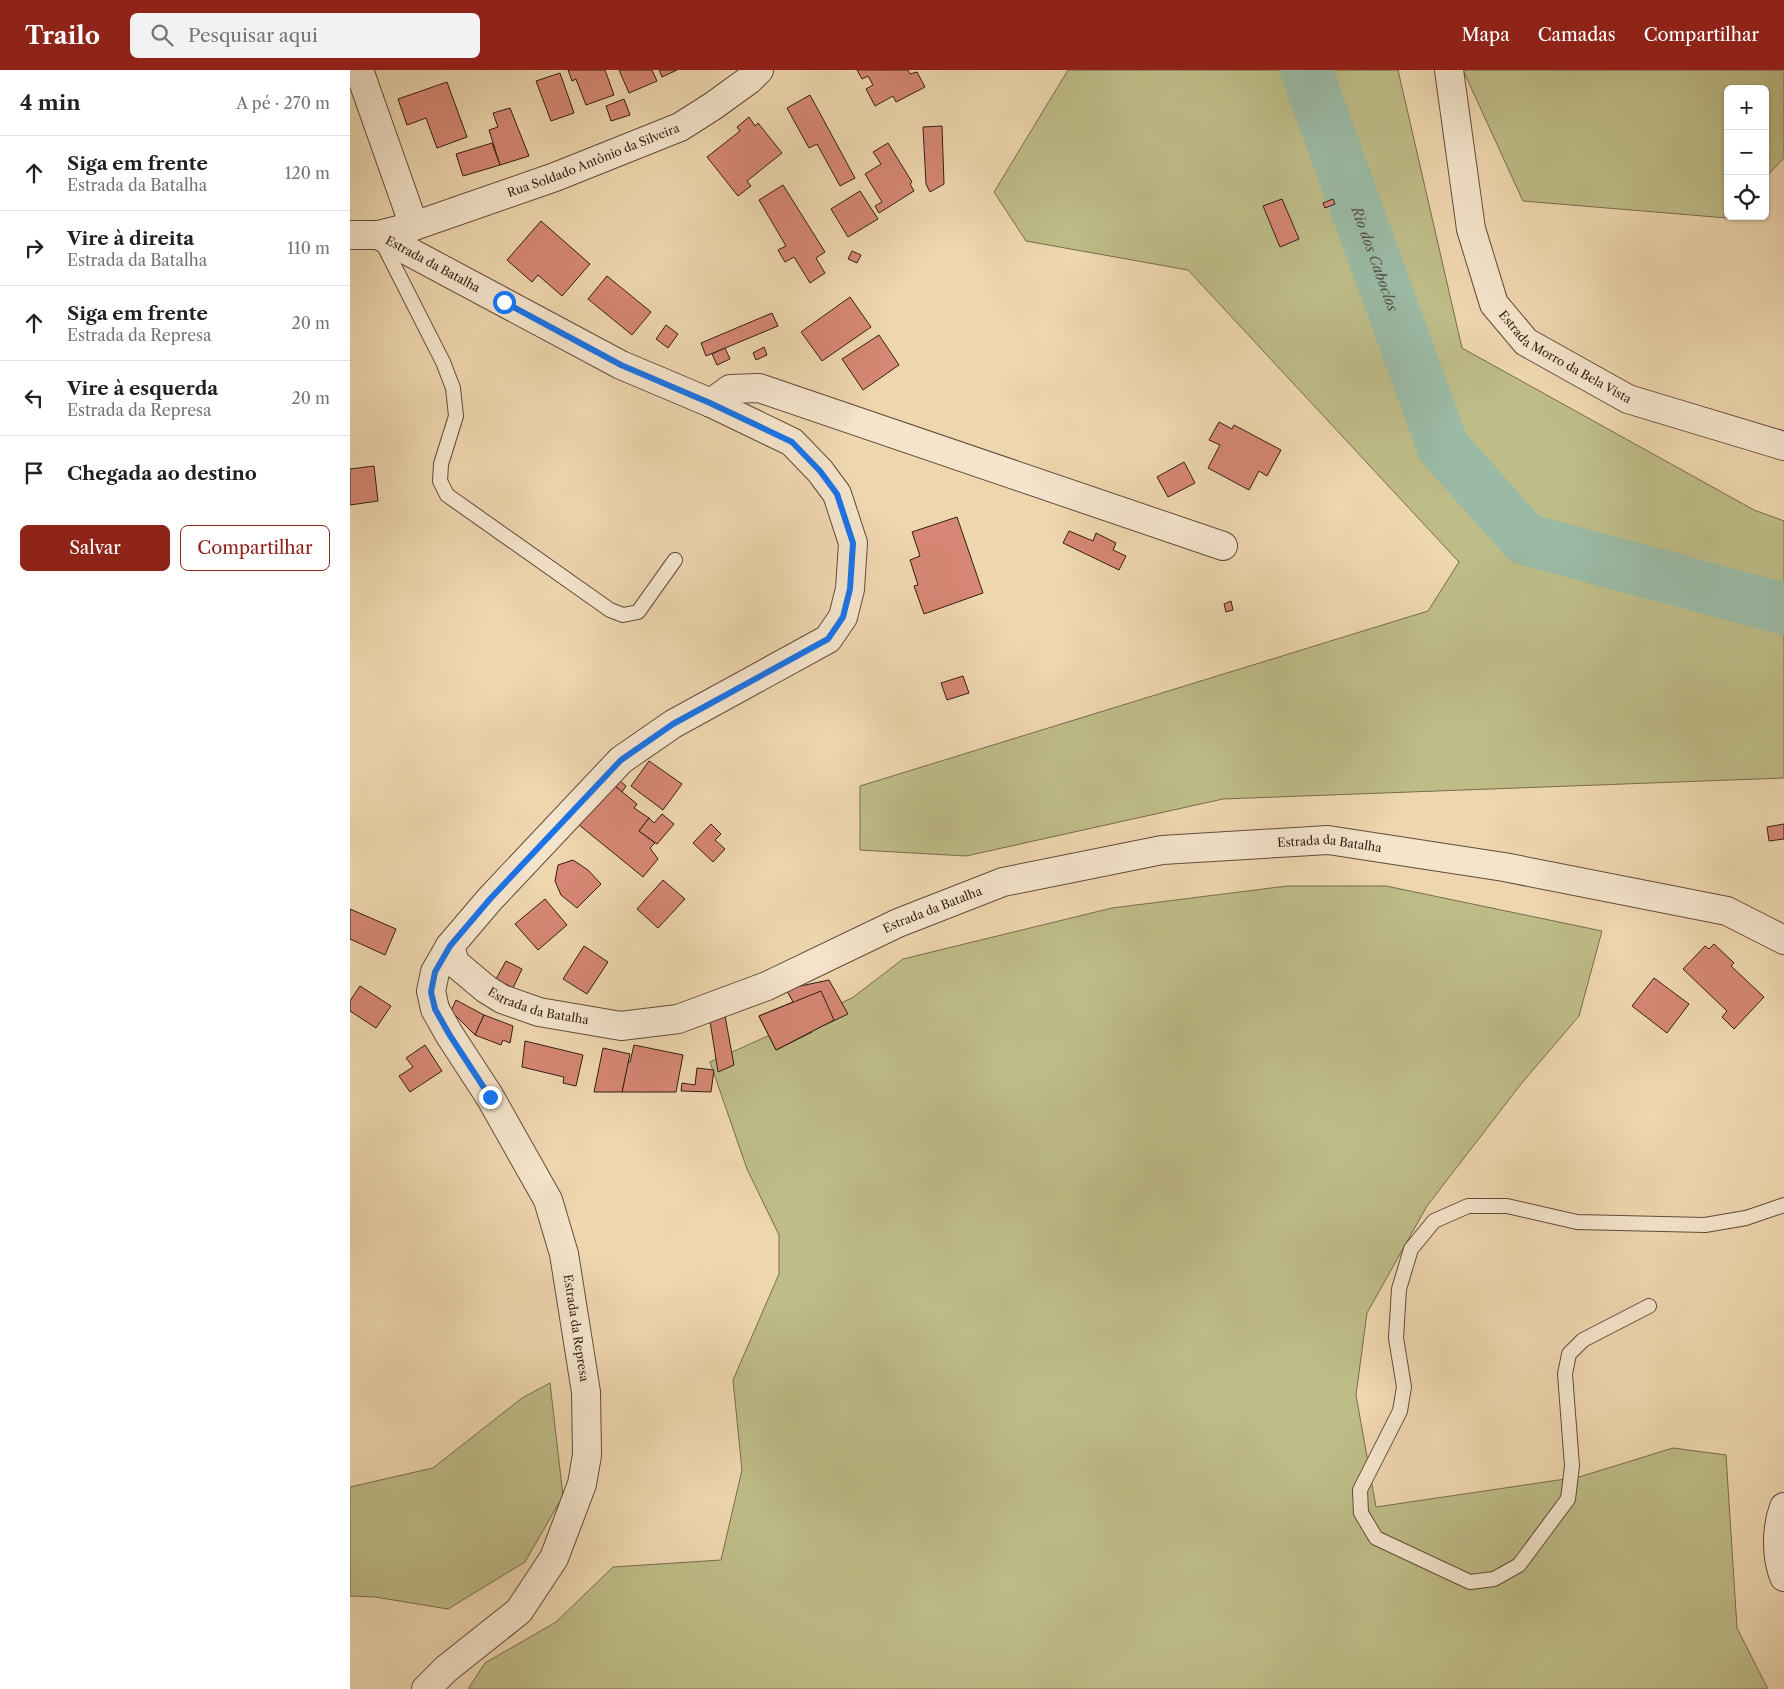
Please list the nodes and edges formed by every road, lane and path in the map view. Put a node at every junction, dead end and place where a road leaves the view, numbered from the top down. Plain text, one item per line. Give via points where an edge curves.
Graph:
1 (359, 70) edge
2 (759, 70) edge
3 (1449, 70) edge
4 (414, 226) junction
5 (350, 235) edge
6 (378, 235) junction
7 (710, 403) junction
8 (1784, 446) edge
9 (1223, 546) dead end
10 (675, 560) dead end
11 (1784, 940) edge
12 (450, 946) junction
13 (1784, 1205) edge
14 (1649, 1306) dead end
15 (1784, 1507) edge
16 (1784, 1577) edge
17 (426, 1689) edge

1 - 4 street
2 - 4 street, Rua Soldado Antônio da Silveira via 680,127 555,177
3 - 8 street, Estrada Morro da Bela Vista via 1471,229 1494,304 1526,342 1628,399
4 - 6 street, Estrada da Batalha
5 - 6 street, Estrada da Batalha
6 - 7 street, Estrada da Batalha via 621,365
6 - 10 lane via 453,388 456,416 441,464 440,481 447,495 582,592 623,615 638,612
7 - 9 street via 730,389 758,388
7 - 12 street, Estrada da Batalha via 792,442 837,494 853,543 850,589 843,617 828,639 673,724 621,760
11 - 12 street, Estrada da Batalha via 1728,911 1504,867 1328,840 1162,850 1003,882 898,923 767,986 678,1019 621,1026 539,1012 502,999 455,963
12 - 17 street, Estrada da Represa via 435,972 431,992 435,1009 490,1097 548,1200 564,1254 584,1382 587,1455 582,1484 554,1558 519,1611
13 - 14 lane via 1746,1218 1705,1225 1577,1222 1507,1206 1468,1206 1434,1221 1411,1249 1399,1289 1396,1338 1404,1387 1400,1411 1360,1490 1361,1512 1376,1538 1470,1582 1494,1579 1519,1565 1568,1499 1572,1466 1565,1374 1569,1354 1583,1340
15 - 16 street via 1778,1544

